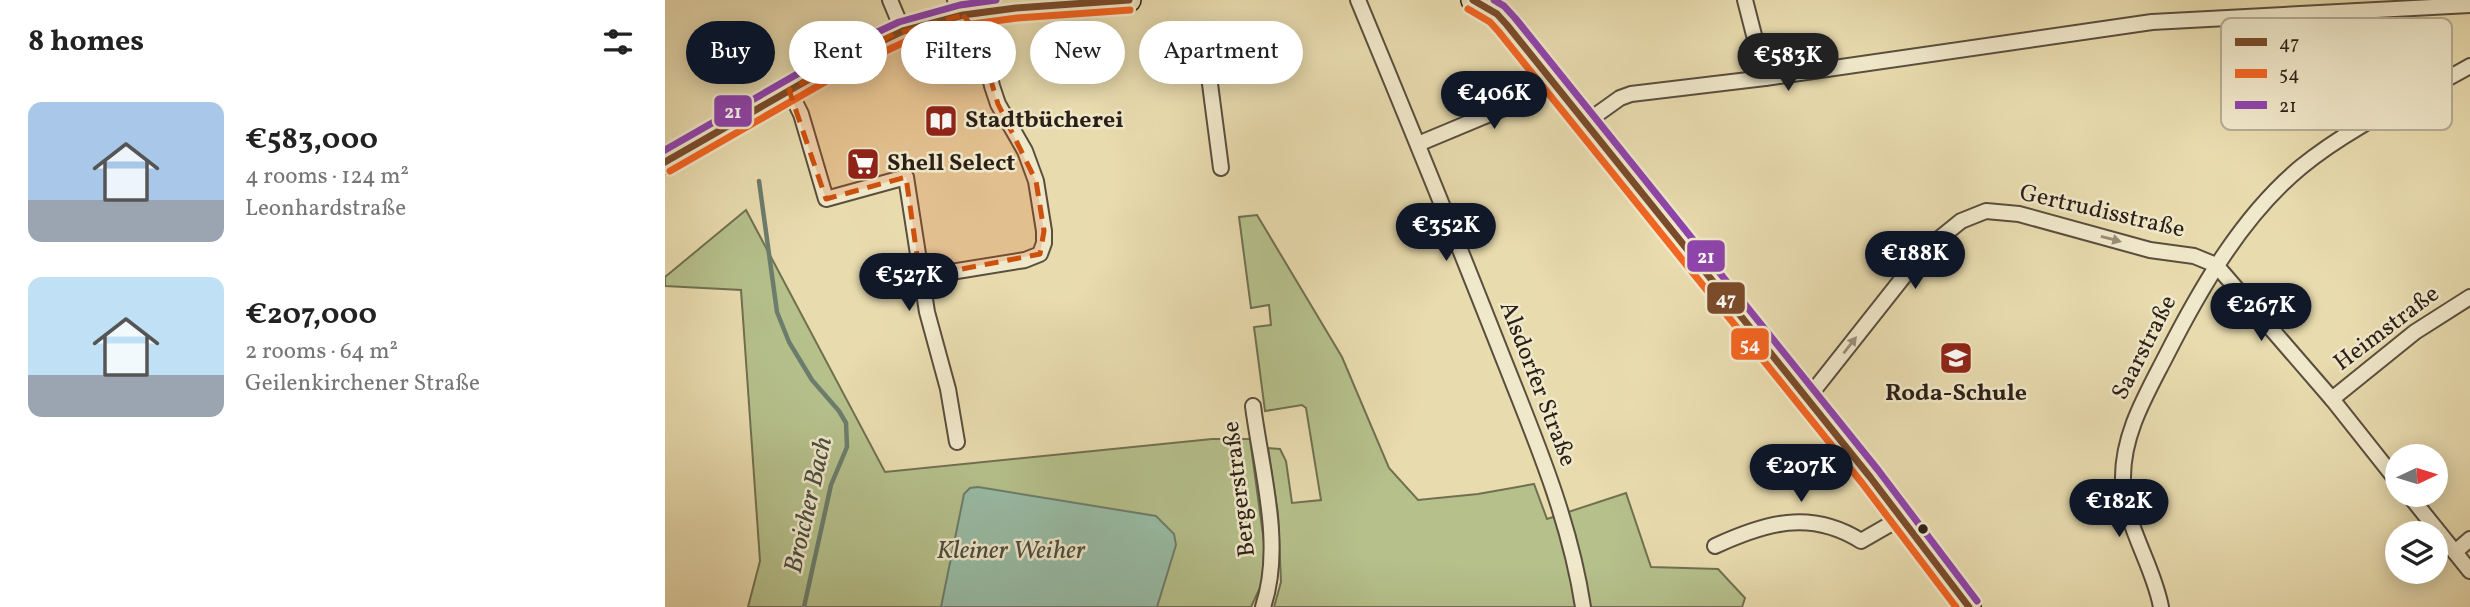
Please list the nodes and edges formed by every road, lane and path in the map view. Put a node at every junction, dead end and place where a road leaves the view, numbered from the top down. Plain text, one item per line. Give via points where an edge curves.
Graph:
1 (890, 0) edge
2 (1129, 0) edge
3 (1473, 0) edge
4 (1745, 0) edge
5 (1358, 1) edge
6 (2470, 5) edge
7 (959, 8) edge
8 (2221, 18) edge
9 (2227, 18) edge
10 (927, 21) edge
11 (901, 26) edge
12 (901, 32) edge
13 (2470, 66) edge
14 (2452, 76) edge
15 (1765, 78) junction
16 (1210, 84) edge
17 (1557, 86) junction
18 (789, 90) junction
19 (1585, 122) junction
20 (2357, 130) edge
21 (1418, 144) junction
22 (667, 159) edge
23 (1221, 168) dead end
24 (2216, 265) junction
25 (920, 276) junction
26 (2470, 297) edge
27 (1807, 399) junction
28 (2332, 399) junction
29 (1253, 406) dead end
30 (957, 442) dead end
31 (2385, 466) edge
32 (2419, 508) edge
33 (1901, 518) junction
34 (2470, 539) edge
35 (1715, 546) dead end
36 (2455, 552) junction
37 (2470, 571) edge
38 (1263, 607) edge
39 (1583, 607) edge
40 (1969, 607) edge
41 (2161, 607) edge

1 - 11 street
2 - 7 main road
3 - 17 main road via 1502,19
4 - 15 street
5 - 21 street, Alsdorfer Straße
6 - 9 street
7 - 10 main road
7 - 25 street via 982,41 998,104 1036,181 1044,243 1040,254 1025,260
8 - 15 street via 2152,22
12 - 18 main road
13 - 14 street, Saarstraße
15 - 19 street via 1631,94
16 - 23 street
17 - 19 main road
17 - 21 street
18 - 22 main road
18 - 25 street via 801,114 825,199 906,177
19 - 27 main road
20 - 24 street, Saarstraße via 2299,169
21 - 39 street, Alsdorfer Straße via 1552,488 1572,545
27 -> 24 street, Gertrudisstraße via 1924,251 1961,221 1986,211 2019,214
24 - 28 street
24 - 41 street, Saarstraße via 2140,405 2124,458 2123,492
25 - 30 street
26 - 28 street, Heimstraße via 2415,331
27 - 33 main road
28 - 31 street
29 - 38 street, Bergerstraße via 1272,546
32 - 36 street
33 - 35 street via 1861,541 1839,530 1793,521 1754,529
33 - 40 main road
34 - 36 street
36 - 37 street

